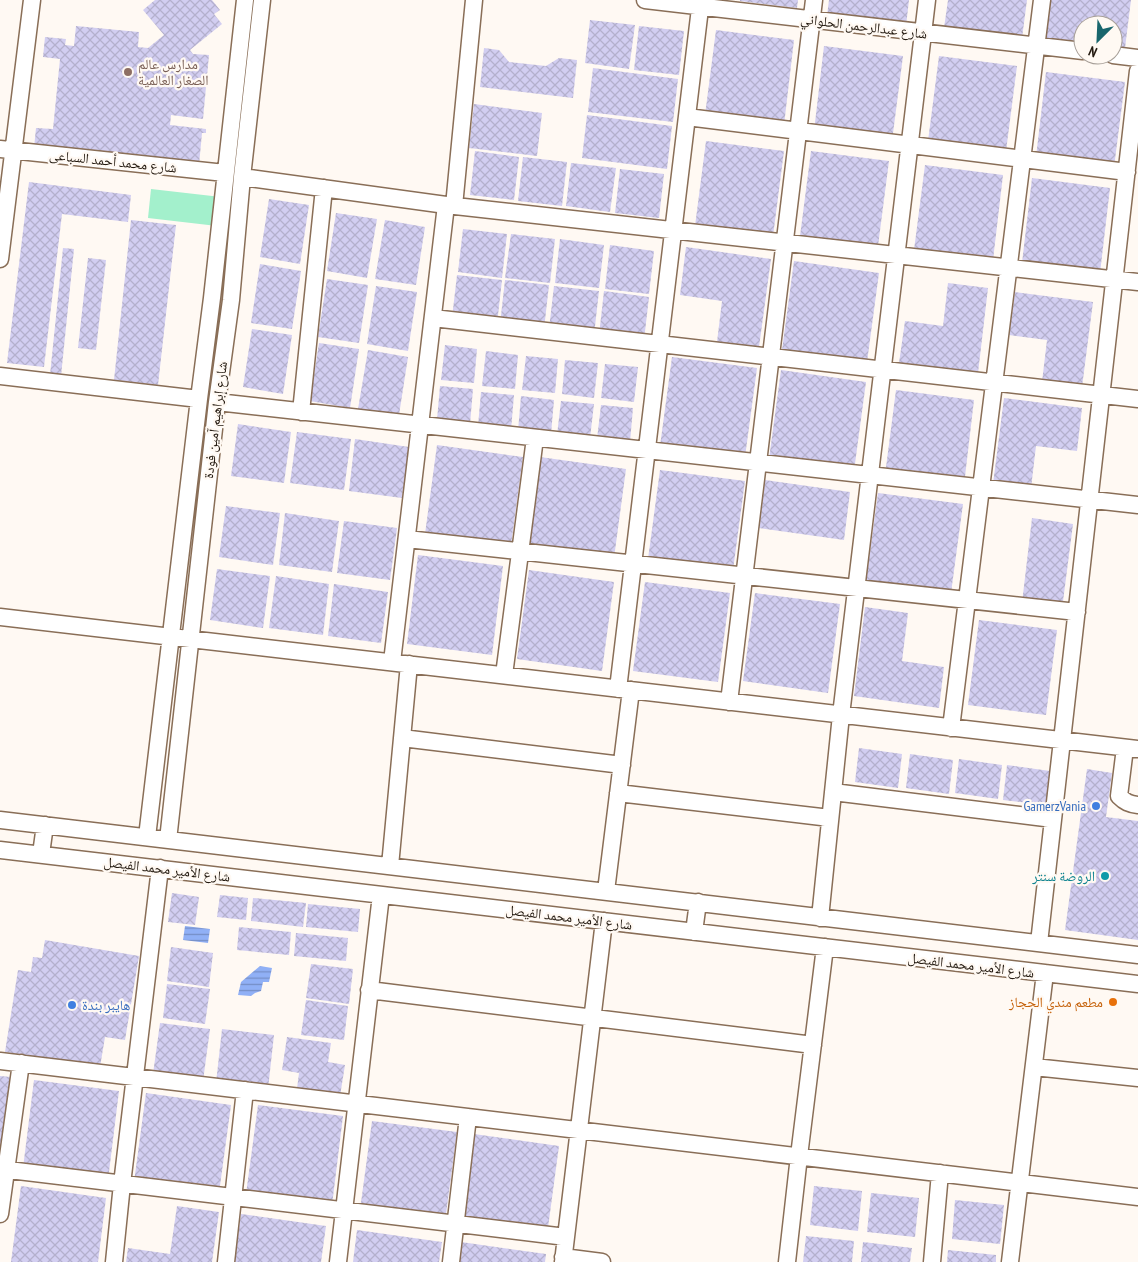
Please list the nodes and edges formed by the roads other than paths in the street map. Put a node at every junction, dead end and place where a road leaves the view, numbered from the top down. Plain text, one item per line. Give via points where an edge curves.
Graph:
1 (32, 0) edge
2 (246, 0) edge
3 (262, 0) edge
4 (474, 0) edge
5 (645, 0) edge
6 (814, 0) edge
7 (927, 0) edge
8 (1042, 0) edge
9 (701, 3) edge
10 (812, 19) junction
11 (924, 32) junction
12 (1036, 46) junction
13 (1073, 50) edge
14 (1123, 56) edge
15 (1138, 58) edge
16 (1138, 71) edge
17 (687, 117) junction
18 (798, 131) junction
19 (910, 145) junction
20 (7, 150) edge
21 (1022, 159) junction
22 (1127, 172) junction
23 (225, 173) junction
24 (242, 177) junction
25 (324, 188) junction
26 (450, 205) junction
27 (673, 230) junction
28 (785, 243) junction
29 (897, 255) junction
30 (0, 258) edge
31 (1009, 268) junction
32 (1114, 280) junction
33 (1138, 282) edge
34 (212, 298) junction
35 (231, 300) junction
36 (433, 318) junction
37 (660, 344) junction
38 (771, 356) junction
39 (883, 369) junction
40 (0, 376) edge
41 (994, 382) junction
42 (1101, 394) junction
43 (199, 399) junction
44 (1138, 399) edge
45 (217, 402) junction
46 (301, 412) junction
47 (420, 425) junction
48 (535, 438) junction
49 (647, 450) junction
50 (758, 463) junction
51 (870, 475) junction
52 (981, 488) junction
53 (1090, 500) junction
54 (1138, 505) edge
55 (406, 539) junction
56 (520, 551) junction
57 (633, 563) junction
58 (745, 575) junction
59 (856, 588) junction
60 (967, 600) junction
61 (1077, 612) junction
62 (0, 617) edge
63 (171, 636) junction
64 (190, 639) junction
65 (392, 662) junction
66 (409, 664) junction
67 (504, 675) junction
68 (625, 690) junction
69 (164, 701) junction
70 (183, 702) junction
71 (729, 702) junction
72 (841, 715) junction
73 (951, 728) junction
74 (402, 738) junction
75 (1062, 740) junction
76 (1131, 748) edge
77 (622, 766) junction
78 (1130, 779) edge
79 (832, 792) junction
80 (618, 793) junction
81 (1138, 805) edge
82 (830, 818) junction
83 (1053, 819) junction
84 (0, 820) edge
85 (45, 825) junction
86 (147, 837) junction
87 (168, 840) junction
88 (0, 850) edge
89 (41, 854) junction
90 (390, 866) junction
91 (160, 868) junction
92 (606, 892) junction
93 (380, 895) junction
94 (698, 902) junction
95 (820, 918) junction
96 (604, 921) junction
97 (694, 932) junction
98 (1039, 943) junction
99 (825, 947) junction
100 (1138, 954) edge
101 (1045, 973) junction
102 (1138, 984) edge
103 (369, 990) junction
104 (592, 1018) junction
105 (813, 1045) junction
106 (0, 1061) edge
107 (21, 1063) junction
108 (1034, 1067) junction
109 (135, 1077) junction
110 (1138, 1078) edge
111 (245, 1090) junction
112 (356, 1103) junction
113 (468, 1116) junction
114 (578, 1130) junction
115 (799, 1156) junction
116 (3, 1170) edge
117 (940, 1173) junction
118 (1020, 1182) junction
119 (122, 1184) junction
120 (1138, 1196) edge
121 (232, 1197) junction
122 (343, 1210) junction
123 (0, 1214) edge
124 (455, 1224) junction
125 (566, 1237) junction
126 (563, 1259) edge
127 (114, 1262) edge
128 (226, 1262) edge
129 (338, 1262) edge
130 (451, 1262) edge
131 (602, 1262) edge
132 (787, 1262) edge
133 (932, 1262) edge
134 (1010, 1262) edge

1 - 20 street
2 - 23 street, شارع إبراهيم آمين فودة
3 - 24 street, شارع إبراهيم آمين فودة
4 - 26 street
5 - 9 street, شارع عبدالرحمن الحلواني
6 - 10 street
7 - 11 street
8 - 12 street
9 - 10 street, شارع عبدالرحمن الحلواني
9 - 17 street
10 - 11 street, شارع عبدالرحمن الحلواني
10 - 18 street
11 - 12 street, شارع عبدالرحمن الحلواني
11 - 19 street
12 - 13 street, شارع عبدالرحمن الحلواني
12 - 21 street
14 - 15 street
16 - 22 street
17 - 18 street
17 - 27 street
18 - 19 street
18 - 28 street
19 - 21 street
19 - 29 street
20 - 23 street, شارع محمد أحمد السباعى
20 - 30 street
21 - 22 street
21 - 31 street
22 - 32 street
23 - 34 street, شارع إبراهيم آمين فودة
24 - 25 street
24 - 35 street, شارع إبراهيم آمين فودة
25 - 26 street
25 - 46 street
26 - 27 street
26 - 36 street
27 - 28 street
27 - 37 street
28 - 29 street
28 - 38 street
29 - 31 street
29 - 39 street
31 - 32 street
31 - 41 street
32 - 33 street
32 - 42 street
34 - 35 street
34 - 43 street, شارع إبراهيم آمين فودة
35 - 45 street, شارع إبراهيم آمين فودة
36 - 37 street
36 - 47 street
37 - 38 street
37 - 49 street
38 - 39 street
38 - 50 street
39 - 41 street
39 - 51 street
40 - 43 street
41 - 42 street
41 - 52 street
42 - 44 street
42 - 53 street
43 - 63 street, شارع إبراهيم آمين فودة
45 - 46 street
45 - 64 street, شارع إبراهيم آمين فودة
46 - 47 street
47 - 48 street
47 - 55 street
48 - 49 street
48 - 56 street
49 - 50 street
49 - 57 street
50 - 51 street
50 - 58 street
51 - 52 street
51 - 59 street
52 - 53 street
52 - 60 street
53 - 54 street
53 - 61 street
55 - 56 street
55 - 65 street
56 - 57 street
56 - 67 street
57 - 58 street
57 - 68 street
58 - 59 street
58 - 71 street
59 - 60 street
59 - 72 street
60 - 61 street
60 - 73 street
61 - 75 street
62 - 63 street
63 - 64 street
63 - 69 street, شارع إبراهيم آمين فودة
64 - 65 street
64 - 70 street, شارع إبراهيم آمين فودة
65 - 66 street
66 - 67 street
66 - 74 street
67 - 68 street
68 - 71 street
68 - 77 street
69 - 70 street
69 - 86 street, شارع إبراهيم آمين فودة
70 - 87 street, شارع إبراهيم آمين فودة
71 - 72 street
72 - 73 street
72 - 79 street
73 - 75 street
74 - 77 street
74 - 90 street
75 - 76 street
75 - 83 street
76 - 78 street
77 - 80 street
78 - 81 street via 1119,796 1125,802
79 - 82 street
79 - 83 street
80 - 82 street
80 - 92 street
82 - 95 street
83 - 98 street
84 - 85 street, شارع الأمير محمد الفيصل
85 - 86 street, شارع الأمير محمد الفيصل
85 - 89 street
86 - 87 street, شارع الأمير محمد الفيصل
87 - 90 street, شارع الأمير محمد الفيصل
88 - 89 street, شارع الأمير محمد الفيصل
89 - 91 street, شارع الأمير محمد الفيصل
90 - 92 street, شارع الأمير محمد الفيصل
91 - 93 street, شارع الأمير محمد الفيصل
91 - 109 street
92 - 94 street, شارع الأمير محمد الفيصل
93 - 96 street, شارع الأمير محمد الفيصل
93 - 103 street
94 - 95 street, شارع الأمير محمد الفيصل
94 - 97 street
95 - 98 street, شارع الأمير محمد الفيصل
96 - 97 street, شارع الأمير محمد الفيصل
96 - 104 street
97 - 99 street, شارع الأمير محمد الفيصل
98 - 100 street, شارع الأمير محمد الفيصل
99 - 101 street, شارع الأمير محمد الفيصل
99 - 105 street
101 - 102 street, شارع الأمير محمد الفيصل
101 - 108 street
103 - 104 street
103 - 112 street
104 - 105 street
104 - 114 street
105 - 115 street
106 - 107 street
107 - 109 street
107 - 116 street
108 - 110 street
108 - 118 street
109 - 111 street
109 - 119 street
111 - 112 street
111 - 121 street
112 - 113 street
112 - 122 street
113 - 114 street
113 - 124 street
114 - 115 street
114 - 125 street
115 - 117 street
115 - 132 street
116 - 119 street
116 - 123 street
117 - 118 street
117 - 133 street
118 - 120 street
118 - 134 street
119 - 121 street
119 - 127 street
121 - 122 street
121 - 128 street
122 - 124 street
122 - 129 street
124 - 125 street
124 - 130 street
125 - 126 street
126 - 131 street

